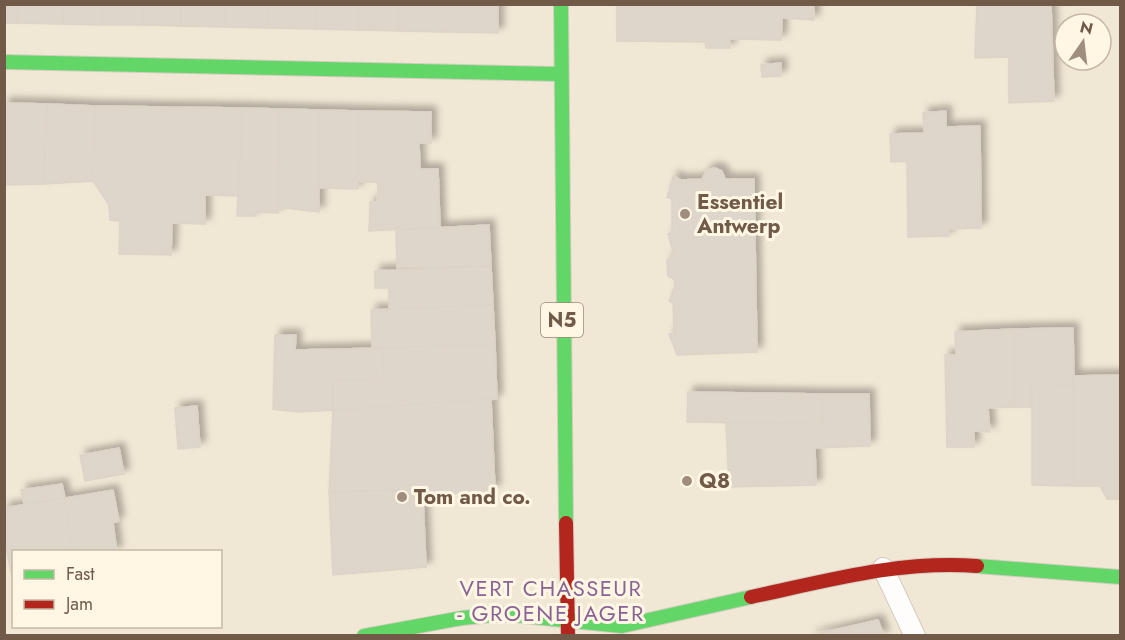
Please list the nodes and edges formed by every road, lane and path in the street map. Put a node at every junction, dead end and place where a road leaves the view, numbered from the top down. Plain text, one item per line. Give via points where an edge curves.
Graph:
1 (561, 4) edge
2 (4, 62) edge
3 (559, 74) junction
4 (883, 568) junction
5 (1120, 577) edge
6 (568, 620) junction
7 (364, 636) edge
8 (568, 636) edge
9 (915, 636) edge

1 - 3 street, N5
2 - 3 street
3 - 6 street, N5
4 - 5 street via 952,564
4 - 6 street via 622,626
4 - 9 lane
6 - 7 street via 504,614
6 - 8 street, N5

